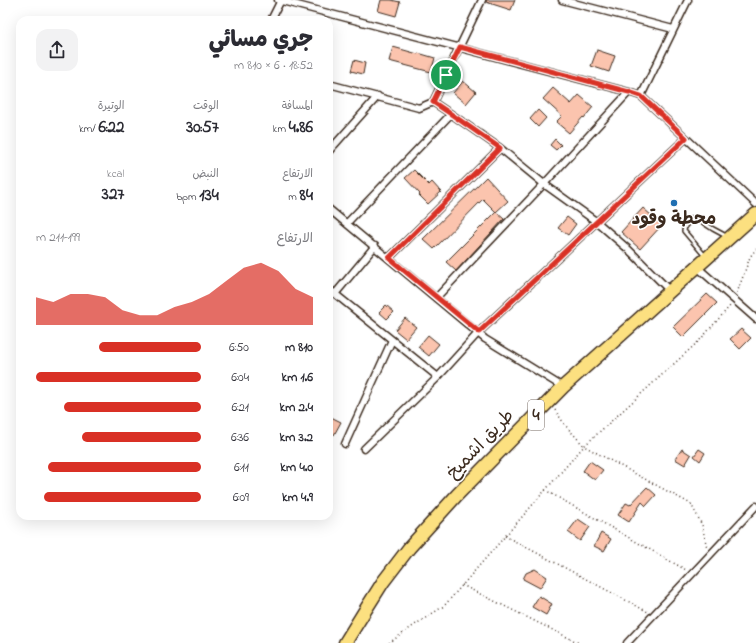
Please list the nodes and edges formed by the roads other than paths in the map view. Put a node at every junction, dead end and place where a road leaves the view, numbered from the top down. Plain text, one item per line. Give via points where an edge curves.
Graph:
1 (280, 0) edge
2 (482, 0) edge
3 (562, 0) edge
4 (688, 0) edge
5 (273, 16) edge
6 (673, 29) junction
7 (460, 47) junction
8 (333, 85) edge
9 (629, 92) junction
10 (378, 96) junction
11 (641, 96) junction
12 (433, 102) junction
13 (451, 114) junction
14 (686, 138) junction
15 (333, 147) edge
16 (500, 148) junction
17 (544, 184) junction
18 (756, 204) edge
19 (333, 212) edge
20 (756, 214) edge
21 (597, 222) junction
22 (347, 223) junction
23 (730, 237) junction
24 (375, 246) junction
25 (389, 258) junction
26 (707, 258) junction
27 (697, 267) junction
28 (670, 290) junction
29 (335, 294) joint
30 (436, 298) junction
31 (756, 319) edge
32 (479, 332) junction
33 (392, 340) junction
34 (438, 377) junction
35 (563, 387) junction
36 (345, 444) dead end
37 (364, 449) dead end
38 (756, 506) edge
39 (345, 643) edge
40 (627, 643) edge

1 - 5 street
1 - 7 street
2 - 7 street
3 - 6 street
4 - 6 street
6 - 11 street
7 - 9 street
7 - 12 street
8 - 10 street
9 - 11 street
9 - 17 street
10 - 12 street via 419,108
10 - 15 street
11 - 14 street
12 - 13 street
13 - 16 street
13 - 22 street
14 - 18 street
14 - 21 street
16 - 17 street
16 - 25 street
17 - 21 street
17 - 30 street
19 - 22 street
20 - 23 highway, طريق اشميخ / 4
21 - 28 street
21 - 32 street
22 - 24 street
23 - 26 highway, طريق اشميخ / 4
23 - 26 lane via 698,218 691,220 684,231
24 - 25 street
24 - 29 street
25 - 30 street
26 - 27 highway, طريق اشميخ / 4
27 - 28 highway, طريق اشميخ / 4
27 - 31 street
28 - 35 highway, طريق اشميخ / 4
29 - 33 street
30 - 32 street
32 - 34 street
32 - 35 street via 491,343
33 - 34 street
33 - 36 street
34 - 37 street
35 - 39 highway, طريق اشميخ / 4 via 409,548
38 - 40 street

